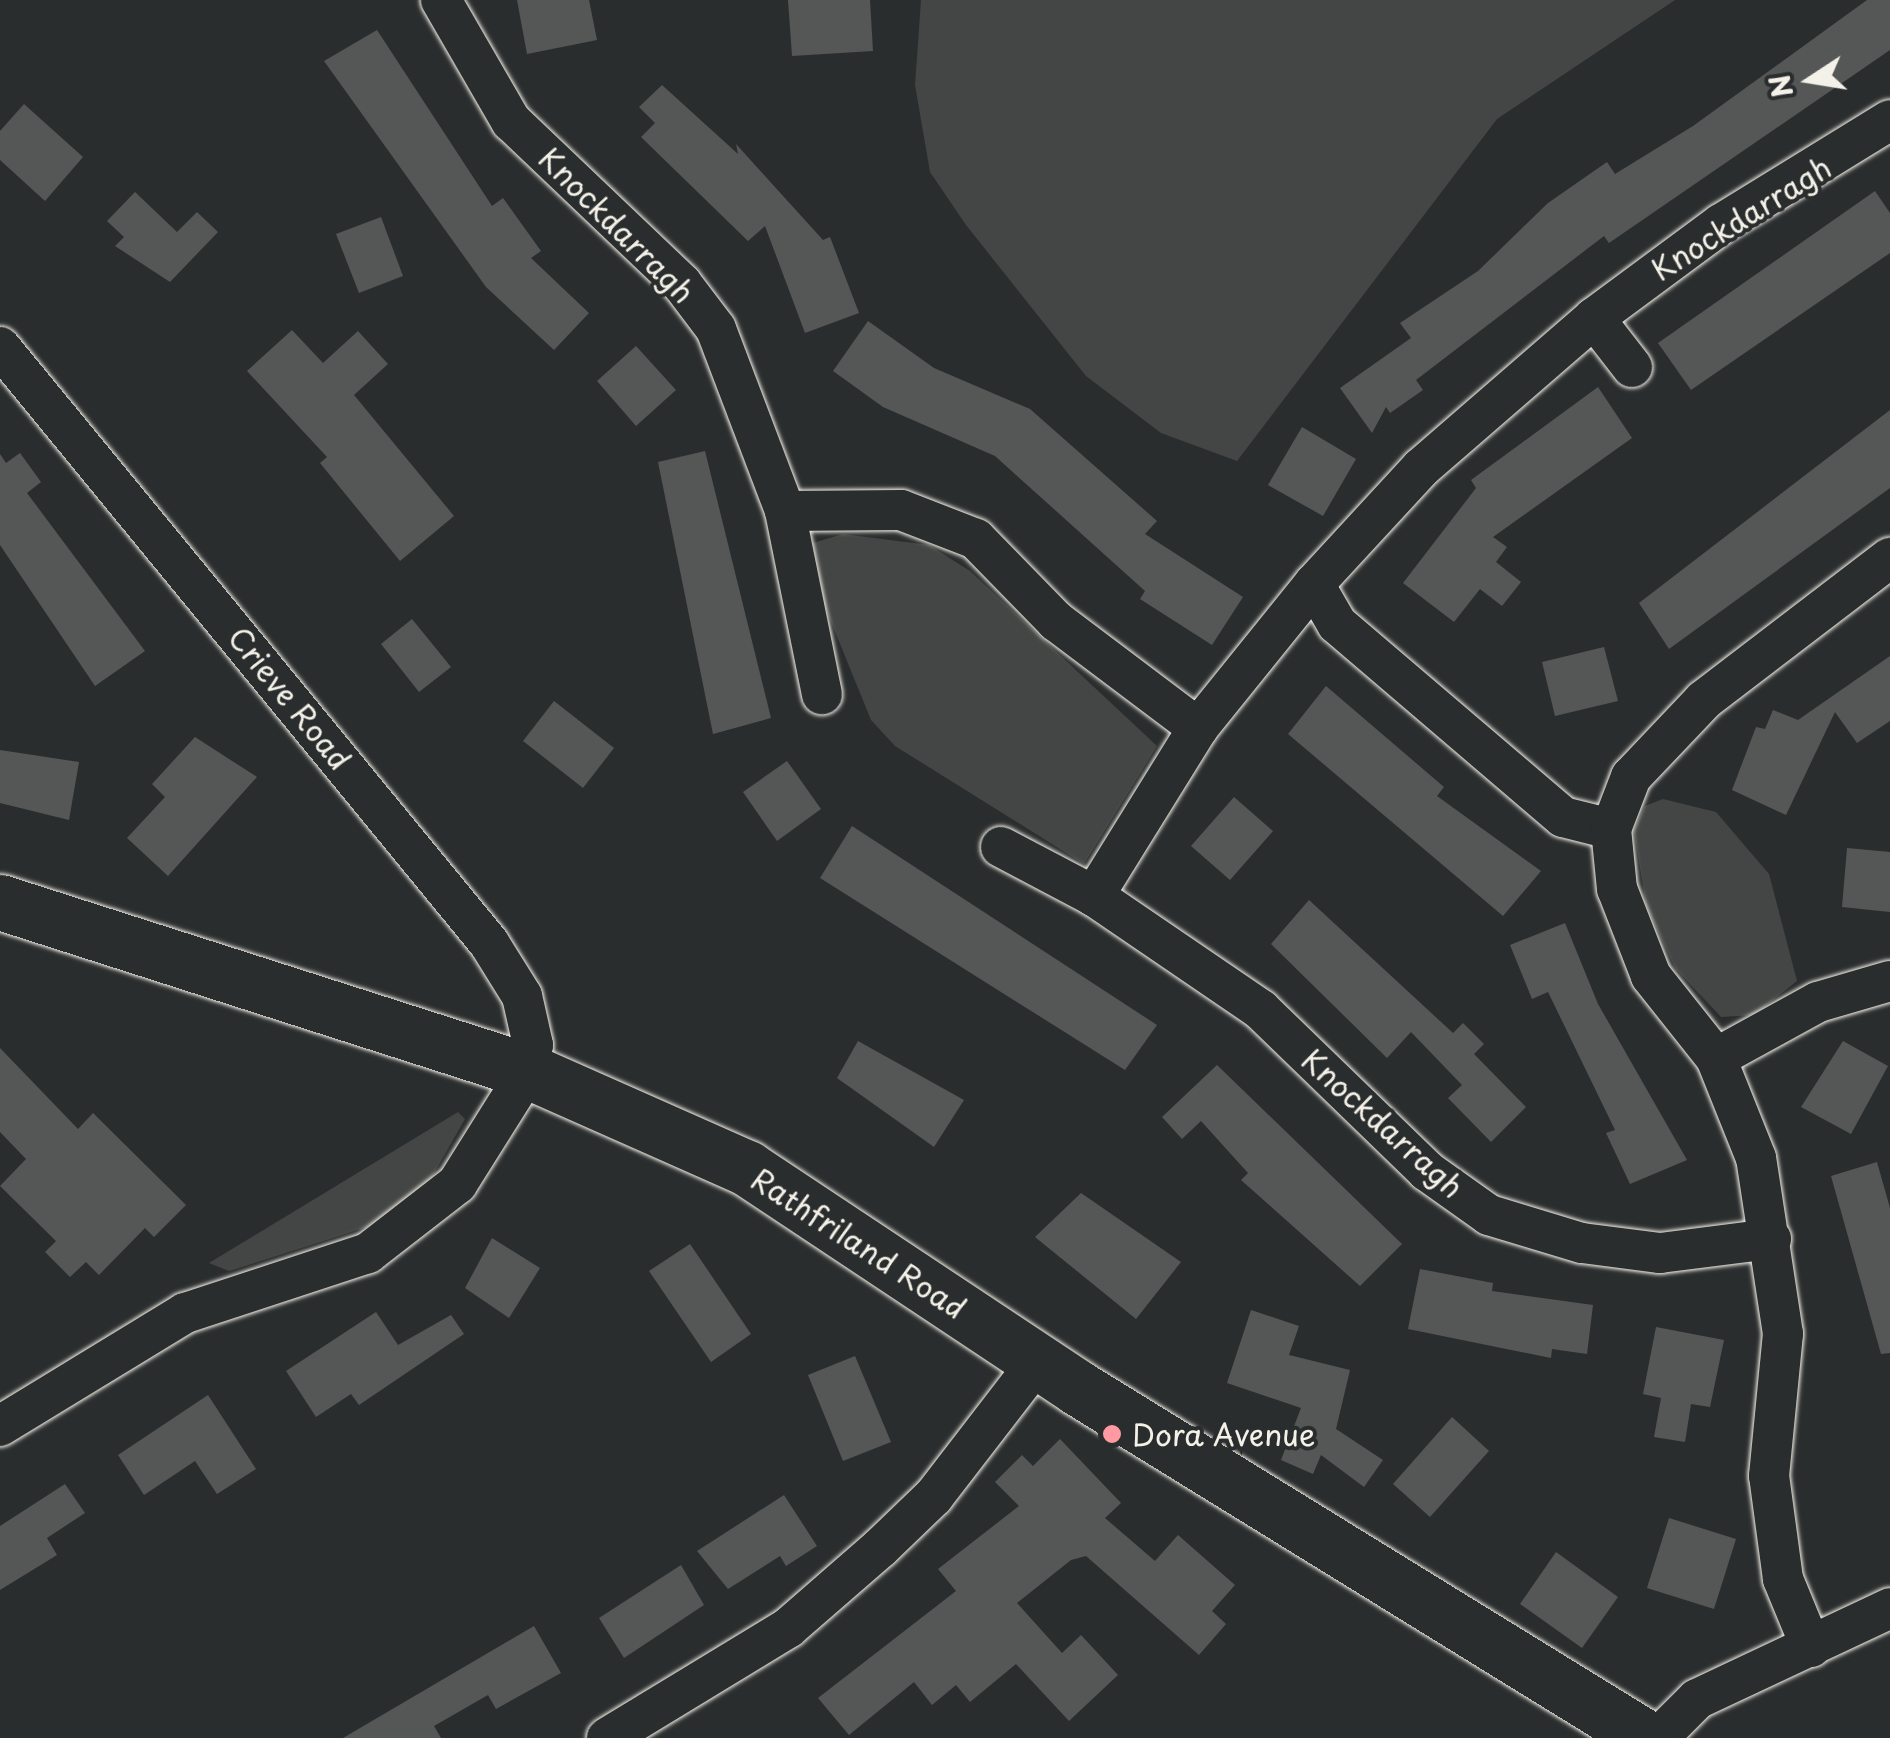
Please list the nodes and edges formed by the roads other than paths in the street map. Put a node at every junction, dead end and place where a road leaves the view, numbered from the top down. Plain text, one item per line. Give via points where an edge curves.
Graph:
1 (441, 0) edge
2 (1890, 120) edge
3 (1594, 318) junction
4 (0, 348) edge
5 (1632, 367) dead end
6 (785, 511) junction
7 (1890, 558) edge
8 (1314, 584) junction
9 (822, 694) dead end
10 (1198, 728) junction
11 (1611, 829) junction
12 (1001, 846) dead end
13 (1094, 896) junction
14 (0, 902) edge
15 (1890, 981) edge
16 (1716, 1058) junction
17 (528, 1072) junction
18 (1771, 1239) junction
19 (1038, 1361) junction
20 (0, 1426) edge
21 (1890, 1608) edge
22 (1811, 1647) junction
23 (1632, 1734) edge
24 (607, 1738) edge

1 - 6 street, Knockdarragh via 511,121 682,284 716,329
2 - 3 street, Knockdarragh via 1721,224
3 - 5 street
3 - 8 street, Knockdarragh via 1421,468
4 - 17 street, Crieve Road via 489,944 522,996
6 - 9 street, Knockdarragh
6 - 10 street via 900,510 976,539 1056,621
7 - 11 street via 1704,700 1631,777
8 - 10 street, Knockdarragh
8 - 11 street via 1336,624 1563,816
10 - 13 street, Knockdarragh
11 - 16 street via 1617,889 1651,976
12 - 13 street, Knockdarragh
13 - 18 street, Knockdarragh via 1261,1010 1427,1171 1489,1215 1582,1243 1660,1252
14 - 17 main road, Rathfriland Road
15 - 16 street via 1818,1002
16 - 18 street via 1756,1158
17 - 19 main road, Rathfriland Road via 747,1168
17 - 20 street via 457,1184 368,1254 186,1314
18 - 22 street via 1783,1334 1769,1476 1783,1579
19 - 23 main road, Rathfriland Road
19 - 24 street via 934,1496 880,1548 788,1628
21 - 22 street
22 - 23 street

